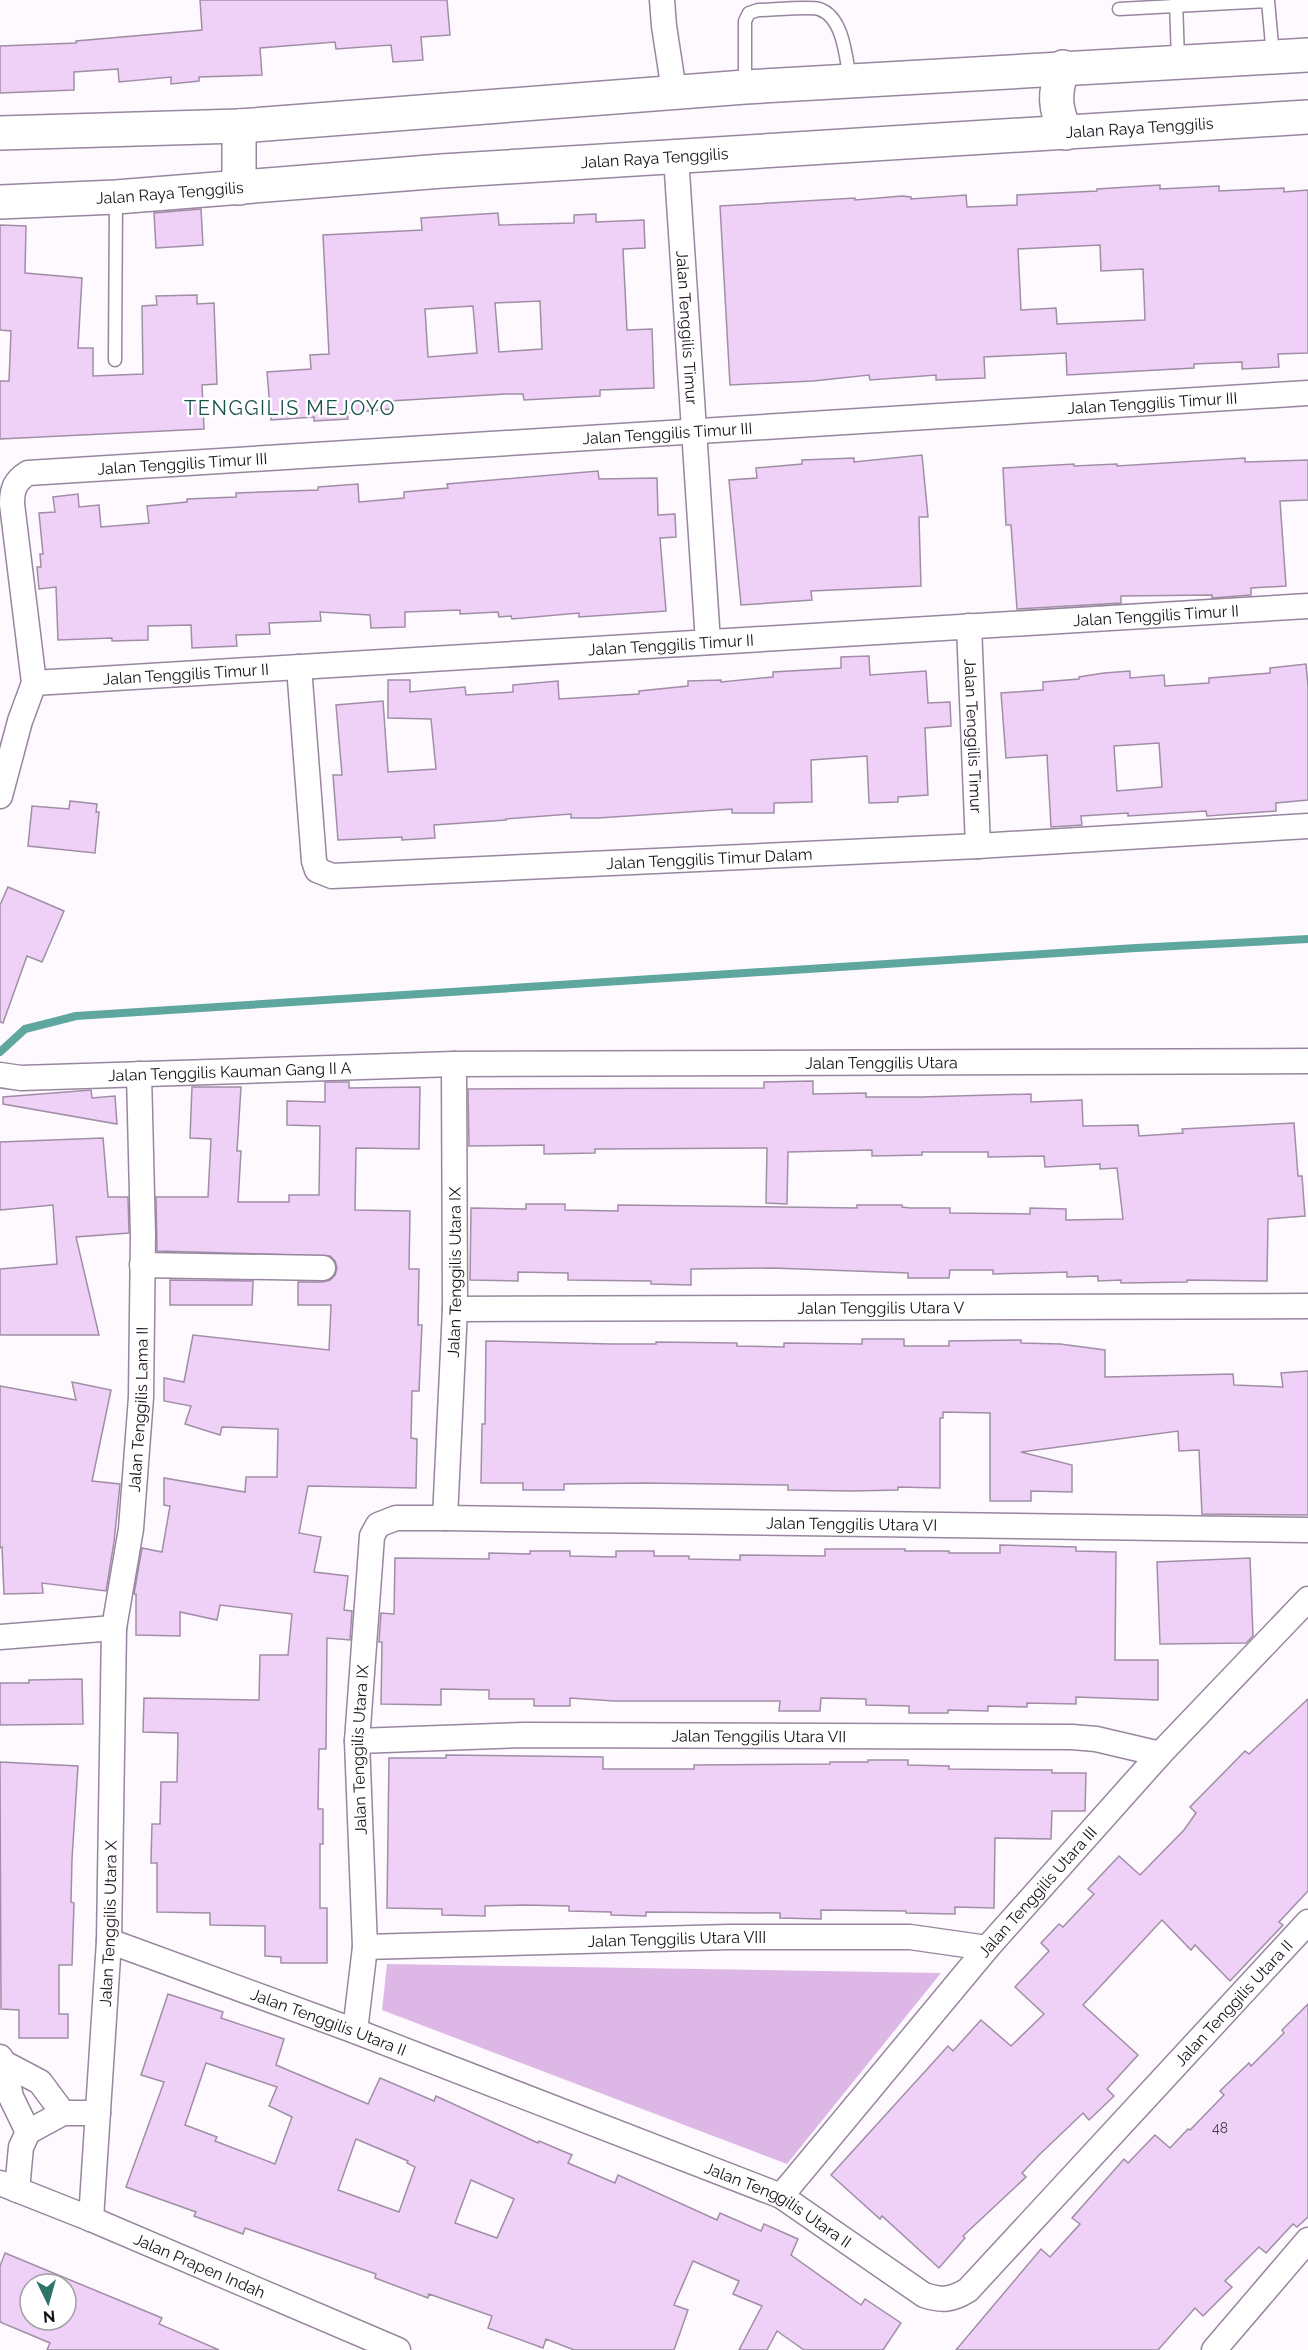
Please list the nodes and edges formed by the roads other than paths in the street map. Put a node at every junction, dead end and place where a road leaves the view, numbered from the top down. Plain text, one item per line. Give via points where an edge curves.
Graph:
1 (663, 0) edge
2 (1268, 1) edge
3 (1176, 3) edge
4 (1119, 9) dead end
5 (1308, 55) edge
6 (1273, 56) junction
7 (1178, 61) junction
8 (1063, 67) junction
9 (850, 80) junction
10 (745, 87) junction
11 (675, 91) junction
12 (1308, 117) edge
13 (239, 126) junction
14 (0, 133) edge
15 (1066, 133) junction
16 (676, 157) junction
17 (240, 188) junction
18 (116, 197) junction
19 (0, 202) edge
20 (115, 360) dead end
21 (1308, 393) edge
22 (694, 431) junction
23 (1308, 606) edge
24 (969, 627) junction
25 (708, 642) junction
26 (299, 667) junction
27 (34, 683) junction
28 (0, 796) edge
29 (1308, 826) edge
30 (978, 846) junction
31 (1308, 1061) edge
32 (454, 1064) junction
33 (139, 1074) junction
34 (2, 1076) edge
35 (142, 1265) junction
36 (323, 1268) dead end
37 (1308, 1306) edge
38 (455, 1309) junction
39 (396, 1518) joint
40 (445, 1518) junction
41 (1308, 1530) edge
42 (1308, 1599) edge
43 (114, 1628) junction
44 (0, 1637) edge
45 (357, 1741) junction
46 (1160, 1754) junction
47 (1308, 1922) edge
48 (109, 1941) junction
49 (365, 1947) junction
50 (987, 1948) junction
51 (355, 2031) junction
52 (2, 2060) edge
53 (63, 2113) junction
54 (98, 2113) junction
55 (28, 2132) junction
56 (8, 2186) edge
57 (781, 2196) junction
58 (91, 2219) junction
59 (1308, 2240) edge
60 (399, 2350) edge
61 (1214, 2350) edge

1 - 11 street
2 - 3 lane
2 - 6 lane
3 - 4 lane
3 - 7 lane
5 - 6 main road
6 - 7 main road
7 - 8 main road
8 - 9 main road
8 - 15 main road via 1055,102
9 - 10 main road
9 - 10 lane via 843,37 832,17 819,8 758,10 749,13 745,21
10 - 11 main road
11 - 13 main road
12 - 15 main road, Jalan Raya Tenggilis
13 - 14 main road
13 - 17 main road
15 - 16 main road, Jalan Raya Tenggilis
16 - 17 main road, Jalan Raya Tenggilis
16 - 22 street, Jalan Tenggilis Timur
17 - 18 main road, Jalan Raya Tenggilis
18 - 19 main road, Jalan Raya Tenggilis
18 - 20 lane
21 - 22 street, Jalan Tenggilis Timur III
22 - 25 street, Jalan Tenggilis Timur
22 - 27 street, Jalan Tenggilis Timur III via 28,473 14,486 12,504
23 - 24 street, Jalan Tenggilis Timur II
24 - 25 street, Jalan Tenggilis Timur II
24 - 30 street, Jalan Tenggilis Timur
25 - 26 street, Jalan Tenggilis Timur II
26 - 27 street, Jalan Tenggilis Timur II
26 - 30 street, Jalan Tenggilis Timur Dalam via 314,861 317,870 332,876
27 - 28 street
29 - 30 street, Jalan Tenggilis Timur Dalam
31 - 32 street, Jalan Tenggilis Utara
32 - 33 street, Jalan Tenggilis Kauman Gang II A
32 - 38 street, Jalan Tenggilis Utara IX
33 - 34 street, Jalan Tenggilis Kauman Gang II A
33 - 35 street, Jalan Tenggilis Lama II
35 - 36 street
35 - 43 street, Jalan Tenggilis Lama II via 141,1397 131,1529
37 - 38 street, Jalan Tenggilis Utara V
38 - 40 street, Jalan Tenggilis Utara IX
39 - 40 street, Jalan Tenggilis Utara VI
39 - 45 street, Jalan Tenggilis Utara IX via 378,1525 372,1536
40 - 41 street, Jalan Tenggilis Utara VI
42 - 46 street, Jalan Tenggilis Utara III
43 - 44 street
43 - 48 street, Jalan Tenggilis Utara X
45 - 46 street, Jalan Tenggilis Utara VII via 525,1735 1072,1737
45 - 49 street, Jalan Tenggilis Utara IX
46 - 50 street, Jalan Tenggilis Utara III
47 - 57 street, Jalan Tenggilis Utara II via 968,2290 956,2298 944,2300 924,2295
48 - 51 street, Jalan Tenggilis Utara II
48 - 54 street, Jalan Tenggilis Utara X
49 - 50 street, Jalan Tenggilis Utara VIII via 729,1937 910,1937
49 - 51 street, Jalan Tenggilis Utara IX
50 - 57 street, Jalan Tenggilis Utara III
51 - 57 street, Jalan Tenggilis Utara II
52 - 53 street via 40,2082
52 - 55 street via 12,2103
53 - 54 street
53 - 55 street
54 - 58 street, Jalan Tenggilis Utara X
55 - 56 street
56 - 58 street, Jalan Prapen Indah
58 - 60 street, Jalan Prapen Indah
59 - 61 street

